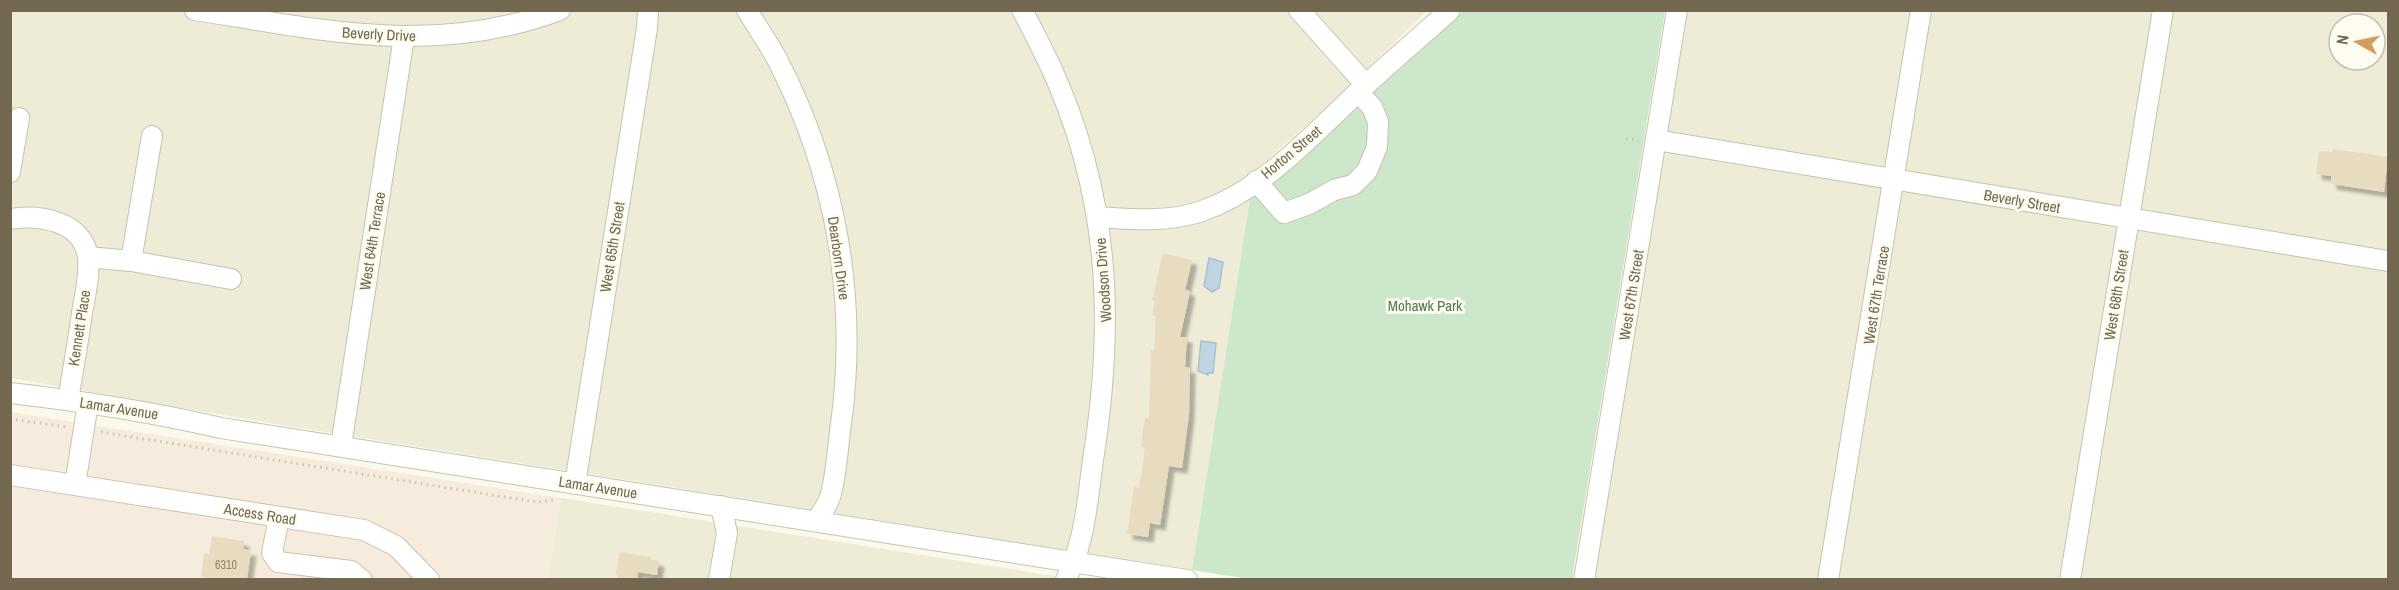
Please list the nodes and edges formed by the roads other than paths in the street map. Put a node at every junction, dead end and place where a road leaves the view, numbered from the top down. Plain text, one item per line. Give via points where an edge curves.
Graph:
1 (195, 10) edge
2 (560, 10) edge
3 (648, 10) edge
4 (747, 10) edge
5 (1022, 10) edge
6 (1299, 10) edge
7 (1450, 10) edge
8 (1677, 10) edge
9 (1921, 10) edge
10 (2163, 10) edge
11 (404, 37) junction
12 (1362, 88) junction
13 (19, 118) dead end
14 (152, 136) dead end
15 (1650, 140) junction
16 (10, 171) edge
17 (1894, 180) junction
18 (1256, 181) junction
19 (1097, 218) junction
20 (10, 219) edge
21 (2129, 219) junction
22 (88, 257) junction
23 (132, 261) junction
24 (2388, 261) edge
25 (231, 279) dead end
26 (10, 393) edge
27 (68, 400) junction
28 (88, 403) junction
29 (340, 446) junction
30 (10, 475) edge
31 (575, 484) junction
32 (75, 485) junction
33 (722, 506) junction
34 (279, 517) junction
35 (817, 520) junction
36 (1070, 571) edge
37 (362, 579) edge
38 (429, 579) edge
39 (719, 579) edge
40 (1187, 579) edge
41 (1584, 579) edge
42 (1828, 579) edge
43 (2070, 579) edge

1 - 11 street, Beverly Drive via 346,34
2 - 11 street, Beverly Drive via 485,31
3 - 31 street, West 65th Street
4 - 35 street, Dearborn Drive via 794,94 818,156 842,262 847,315 845,388 830,498
5 - 19 street, Woodson Drive via 1059,85 1090,181
6 - 12 street
7 - 12 street, Horton Street
8 - 15 street, West 67th Street
9 - 17 street, West 67th Terrace
10 - 21 street, West 68th Street
11 - 29 street, West 64th Terrace
12 - 18 street, Horton Street
12 - 18 street via 1378,122 1377,147 1367,171 1353,185 1284,213
13 - 16 street
14 - 23 street
15 - 17 street, Beverly Street
15 - 41 street, West 67th Street
17 - 21 street, Beverly Street
17 - 42 street, West 67th Terrace
18 - 19 street, Horton Street via 1228,199 1179,217
19 - 36 street, Woodson Drive via 1107,312 1105,371 1082,533
20 - 22 street via 48,218 69,227
21 - 24 street, Beverly Street
21 - 43 street, West 68th Street
22 - 23 street
22 - 27 street, Kennett Place
23 - 25 street
26 - 27 street, Lamar Avenue
27 - 28 street, Lamar Avenue
28 - 29 street, Lamar Avenue
28 - 32 street
29 - 31 street, Lamar Avenue
30 - 32 street, Access Road
31 - 33 street, Lamar Avenue
32 - 34 street, Access Road
33 - 35 street, Lamar Avenue
33 - 39 street via 727,533
34 - 37 street via 273,553 278,562 351,571
34 - 38 street, Access Road via 364,530 396,546
35 - 36 street, Lamar Avenue
36 - 40 street, Lamar Avenue

